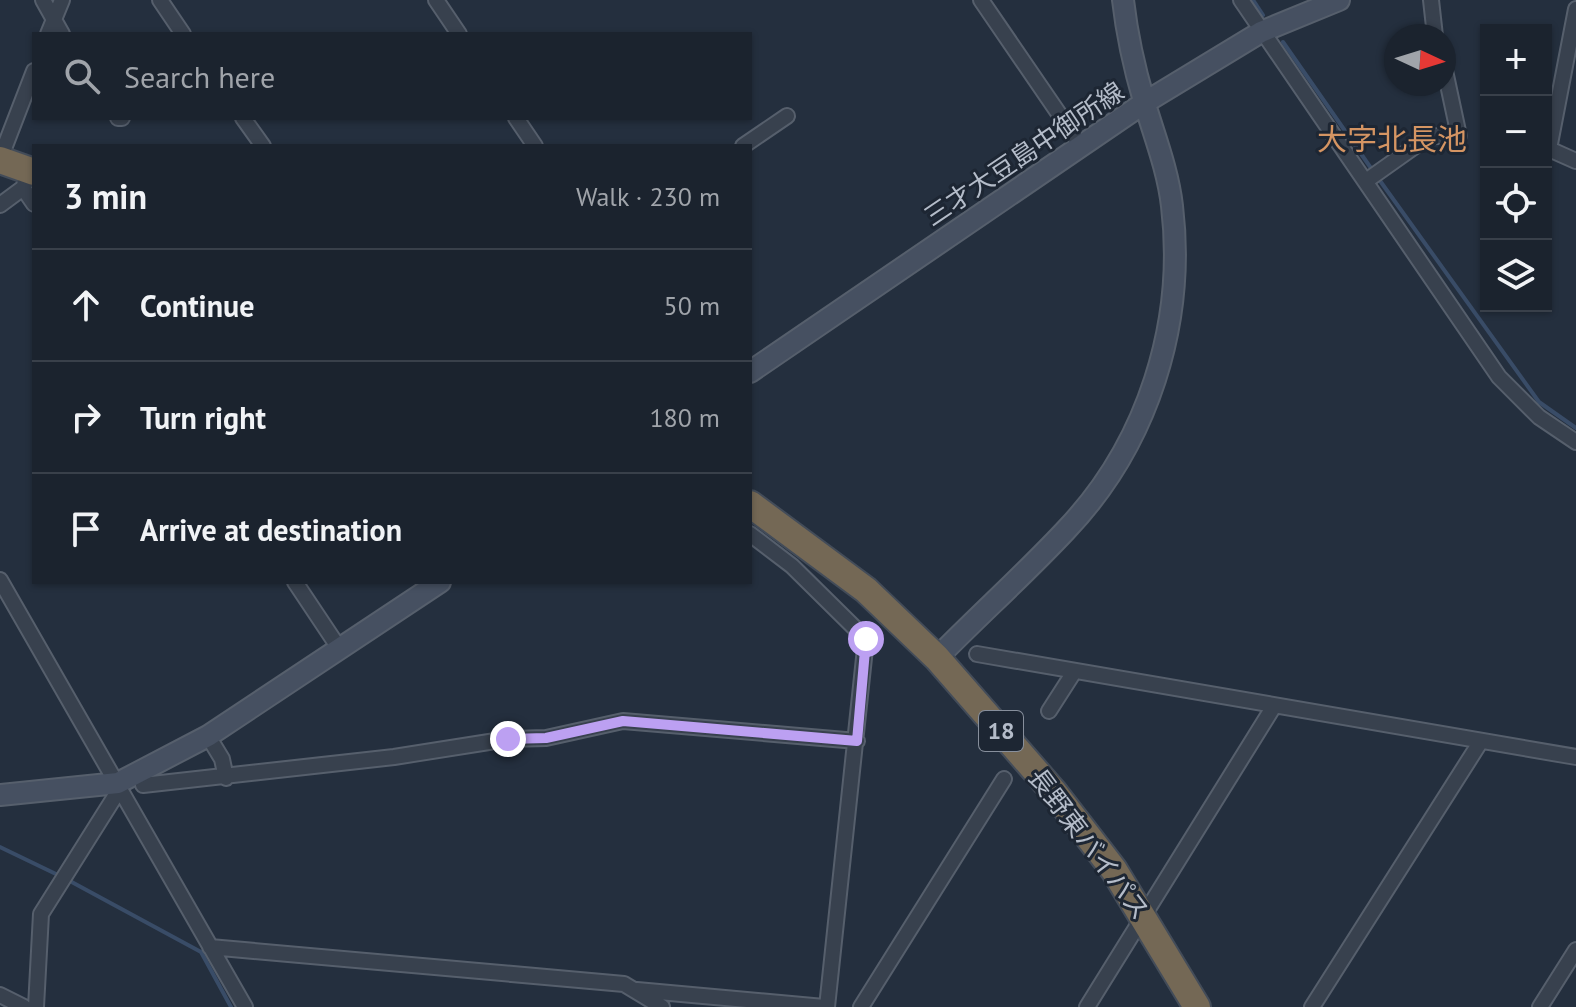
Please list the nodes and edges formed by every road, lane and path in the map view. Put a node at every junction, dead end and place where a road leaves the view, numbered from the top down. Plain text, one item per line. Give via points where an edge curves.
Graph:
1 (43, 0) edge
2 (62, 0) edge
3 (160, 0) edge
4 (436, 0) edge
5 (981, 0) edge
6 (1123, 0) edge
7 (1241, 0) edge
8 (1339, 0) edge
9 (1431, 0) edge
10 (1576, 9) edge
11 (55, 17) junction
12 (1434, 24) edge
13 (1270, 27) junction
14 (49, 32) edge
15 (61, 32) edge
16 (182, 32) edge
17 (458, 32) edge
18 (32, 76) edge
19 (1448, 96) edge
20 (1144, 103) junction
21 (787, 116) dead end
22 (244, 120) edge
23 (517, 120) edge
24 (262, 144) edge
25 (534, 144) edge
26 (746, 144) edge
27 (1081, 146) junction
28 (0, 160) edge
29 (1576, 161) edge
30 (29, 176) edge
31 (1366, 181) junction
32 (0, 205) edge
33 (752, 371) edge
34 (1576, 442) edge
35 (752, 505) edge
36 (752, 536) edge
37 (0, 580) edge
38 (296, 584) edge
39 (437, 584) edge
40 (339, 648) junction
41 (977, 654) dead end
42 (937, 658) junction
43 (1074, 672) junction
44 (1274, 706) junction
45 (1049, 711) dead end
46 (208, 736) junction
47 (857, 741) junction
48 (1481, 741) junction
49 (1576, 757) edge
50 (226, 778) junction
51 (1004, 779) dead end
52 (143, 785) dead end
53 (116, 791) junction
54 (0, 795) edge
55 (1144, 915) junction
56 (210, 947) junction
57 (1576, 950) edge
58 (634, 990) junction
59 (0, 995) edge
60 (24, 1007) edge
61 (36, 1007) edge
62 (245, 1007) edge
63 (662, 1007) edge
64 (825, 1007) edge
65 (861, 1007) edge
66 (1087, 1007) edge
67 (1197, 1007) edge
68 (1312, 1007) edge
69 (1540, 1007) edge

1 - 11 street
2 - 11 street
3 - 16 street
4 - 17 street
5 - 27 street
6 - 20 street
7 - 13 street
8 - 13 street, 三才大豆島中御所線
9 - 12 street
10 - 29 street via 1549,149
11 - 14 street
11 - 15 street
13 - 20 street, 三才大豆島中御所線
13 - 31 street
18 - 28 street
19 - 31 street via 1453,135 1421,137
20 - 27 street, 三才大豆島中御所線
20 - 42 street via 1172,203 1176,259 1170,323 1155,382 1132,438 1102,486 1067,529
21 - 26 street
22 - 24 street
23 - 25 street
27 - 33 street, 三才大豆島中御所線
28 - 30 highway
30 - 32 street
31 - 34 street via 1499,377 1539,417
35 - 42 highway, 長野東バイパス / 18 via 866,590
36 - 47 street via 802,575 866,639
37 - 53 street
38 - 40 street
39 - 40 street
40 - 46 street
41 - 43 street
42 - 55 highway, 長野東バイパス / 18 via 1053,791
43 - 44 street
43 - 45 street
44 - 48 street
44 - 55 street
46 - 50 street
46 - 53 street
47 - 50 street via 623,721 546,738
47 - 64 street
48 - 49 street
48 - 68 street
50 - 52 street
51 - 65 street
53 - 54 street
53 - 56 street
53 - 61 street via 41,914
55 - 66 street
55 - 67 highway, 長野東バイパス / 18
56 - 58 street via 624,984
56 - 62 street
57 - 69 street
58 - 63 street
58 - 64 street
59 - 60 street

